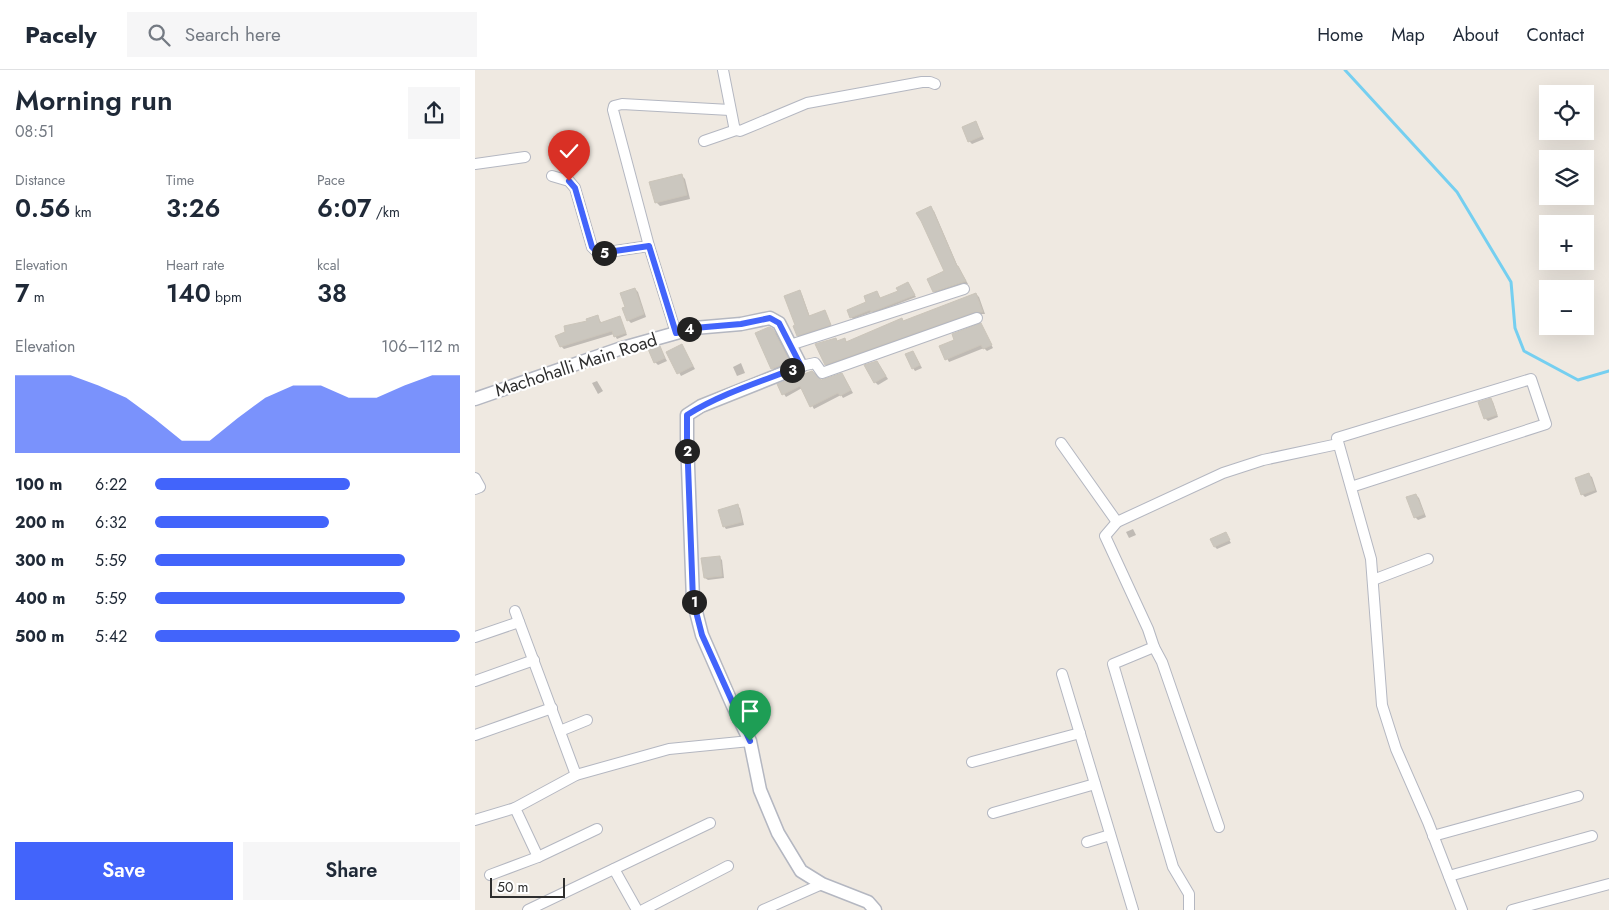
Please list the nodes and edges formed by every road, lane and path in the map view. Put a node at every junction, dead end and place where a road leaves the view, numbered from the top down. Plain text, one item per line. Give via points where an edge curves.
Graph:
1 (723, 70) edge
2 (935, 84) dead end
3 (730, 110) junction
4 (736, 130) junction
5 (705, 141) dead end
6 (525, 157) dead end
7 (475, 164) edge
8 (552, 176) dead end
9 (649, 246) junction
10 (965, 288) dead end
11 (977, 318) dead end
12 (676, 333) junction
13 (790, 345) junction
14 (801, 366) junction
15 (475, 399) edge
16 (1061, 443) dead end
17 (1338, 444) junction
18 (475, 478) edge
19 (1351, 487) junction
20 (475, 489) edge
21 (1117, 522) junction
22 (1428, 559) dead end
23 (1373, 580) junction
24 (515, 611) dead end
25 (519, 622) junction
26 (475, 637) edge
27 (1154, 647) junction
28 (534, 660) junction
29 (1062, 674) dead end
30 (475, 681) edge
31 (552, 708) junction
32 (587, 720) dead end
33 (560, 731) junction
34 (1080, 733) junction
35 (475, 735) edge
36 (750, 741) junction
37 (972, 762) dead end
38 (576, 775) junction
39 (1095, 784) junction
40 (1578, 796) dead end
41 (515, 808) junction
42 (993, 813) dead end
43 (475, 820) edge
44 (709, 823) dead end
45 (1219, 827) dead end
46 (597, 829) dead end
47 (1110, 835) junction
48 (1433, 836) junction
49 (1592, 836) dead end
50 (1087, 842) dead end
51 (538, 857) junction
52 (728, 866) dead end
53 (613, 869) junction
54 (490, 875) dead end
55 (1449, 876) junction
56 (822, 884) junction
57 (1609, 884) edge
58 (529, 910) edge
59 (637, 910) edge
60 (643, 910) edge
61 (763, 910) edge
62 (875, 910) edge
63 (1133, 910) edge
64 (1189, 910) edge
65 (1462, 910) edge
66 (1512, 910) edge

1 - 3 street
2 - 4 street via 922,82 807,103 750,128
3 - 4 street
3 - 9 street via 614,106
4 - 5 street
6 - 7 street
8 - 9 street via 569,181 575,188 592,247 597,252
9 - 12 street
10 - 13 street
11 - 14 street via 822,373 815,363
12 - 13 street, Machohalli Main Road via 770,318 779,323
12 - 15 street, Machohalli Main Road via 619,349
13 - 14 street, Machohalli Main Road
14 - 36 street via 719,398 687,415 693,600 702,635
16 - 21 street
17 - 19 street
17 - 19 street via 1337,438 1531,379 1546,424
17 - 21 street via 1263,460 1223,473
18 - 20 street via 480,487
19 - 23 street via 1371,559
21 - 27 street via 1105,536
22 - 23 street
23 - 48 street via 1382,705 1396,749
24 - 25 street
25 - 26 street
25 - 28 street
27 - 45 street
27 - 64 street via 1113,664 1173,867 1189,894
28 - 30 street
28 - 31 street
29 - 34 street
31 - 33 street
31 - 35 street
32 - 33 street
33 - 38 street
34 - 37 street
34 - 39 street
36 - 38 street via 669,749
36 - 56 street via 760,790 778,834 801,871
38 - 41 street
39 - 42 street
39 - 47 street
40 - 48 street
41 - 43 street
41 - 51 street
44 - 53 street
46 - 51 street
47 - 50 street
47 - 63 street
48 - 55 street
49 - 55 street
51 - 54 street
52 - 60 street
53 - 58 street
53 - 59 street
55 - 65 street
56 - 61 street
56 - 62 street via 868,902
57 - 66 street

